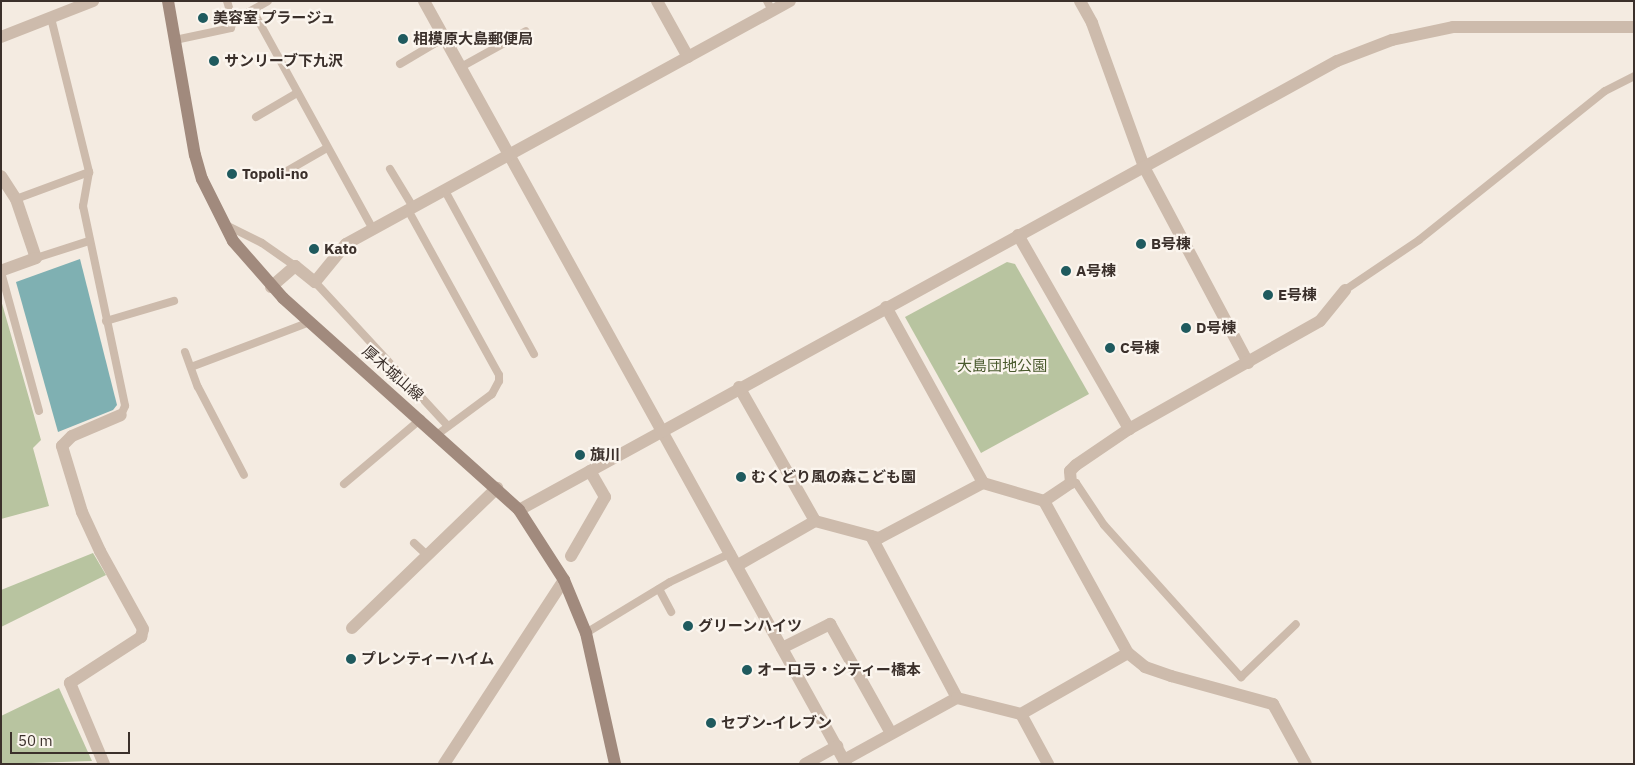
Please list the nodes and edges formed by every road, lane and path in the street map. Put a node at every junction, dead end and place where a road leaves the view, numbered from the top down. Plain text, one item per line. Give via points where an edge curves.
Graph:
1 (93, 1) edge
2 (168, 1) edge
3 (227, 1) edge
4 (268, 1) edge
5 (424, 1) edge
6 (657, 1) edge
7 (790, 1) edge
8 (1080, 1) edge
9 (769, 6) edge
10 (252, 11) junction
11 (51, 18) junction
12 (233, 21) junction
13 (1633, 29) edge
14 (526, 32) dead end
15 (1, 38) edge
16 (444, 38) junction
17 (175, 40) junction
18 (688, 57) junction
19 (400, 64) dead end
20 (460, 67) junction
21 (1634, 76) edge
22 (297, 93) junction
23 (256, 116) dead end
24 (327, 148) junction
25 (508, 155) junction
26 (1144, 167) junction
27 (390, 170) dead end
28 (287, 171) dead end
29 (90, 172) junction
30 (1, 176) edge
31 (444, 190) junction
32 (16, 199) junction
33 (411, 209) junction
34 (223, 223) junction
35 (373, 229) junction
36 (1018, 235) junction
37 (90, 241) junction
38 (36, 258) junction
39 (295, 266) junction
40 (1, 272) edge
41 (315, 282) junction
42 (271, 287) junction
43 (1345, 290) joint
44 (174, 301) dead end
45 (886, 308) junction
46 (106, 321) junction
47 (310, 322) junction
48 (185, 352) dead end
49 (534, 354) dead end
50 (1248, 363) junction
51 (191, 367) junction
52 (739, 388) junction
53 (40, 411) dead end
54 (121, 415) joint
55 (421, 419) junction
56 (448, 426) junction
57 (664, 430) junction
58 (1129, 430) junction
59 (438, 434) junction
60 (590, 471) junction
61 (244, 475) dead end
62 (983, 483) junction
63 (1071, 483) junction
64 (344, 484) dead end
65 (497, 488) junction
66 (1044, 501) junction
67 (519, 510) junction
68 (815, 521) junction
69 (871, 536) junction
70 (414, 543) dead end
71 (731, 553) junction
72 (427, 555) junction
73 (571, 556) dead end
74 (738, 565) junction
75 (564, 580) junction
76 (659, 589) junction
77 (671, 612) dead end
78 (1296, 624) dead end
79 (352, 628) dead end
80 (586, 633) junction
81 (782, 648) junction
82 (1128, 654) junction
83 (957, 698) junction
84 (1021, 714) junction
85 (891, 733) junction
86 (837, 746) junction
87 (845, 762) edge
88 (104, 764) edge
89 (444, 764) edge
90 (615, 764) edge
91 (805, 764) edge
92 (1048, 764) edge
93 (1306, 764) edge

1 - 11 street
2 - 17 main road, 厚木城山線
3 - 12 lane
4 - 10 lane
5 - 16 street
6 - 18 street
7 - 9 street
8 - 26 street via 1092,23
9 - 18 street
10 - 12 lane
10 - 22 lane
11 - 15 street
11 - 29 lane
12 - 17 lane via 233,26 225,29
13 - 26 street via 1485,25 1392,40 1337,61
14 - 20 lane
16 - 19 lane
16 - 20 street
17 - 34 main road, 厚木城山線 via 195,155 202,179
18 - 25 street
20 - 25 street
21 - 43 lane via 1605,91 1419,240
22 - 23 lane
22 - 24 lane
24 - 28 lane
24 - 35 lane
25 - 31 street
25 - 57 street
26 - 36 street
26 - 50 street
27 - 33 lane
29 - 32 lane
29 - 37 lane via 83,206
30 - 32 street
31 - 33 street
31 - 49 lane
32 - 38 street
33 - 35 street
33 - 56 lane via 496,369 499,381 492,394
34 - 39 lane via 262,243
34 - 42 main road, 厚木城山線 via 233,242
35 - 41 street via 343,247
36 - 45 street
36 - 58 street
37 - 38 lane
37 - 46 lane
38 - 40 street
39 - 41 street
39 - 42 street
40 - 53 lane
41 - 56 lane
42 - 47 main road, 厚木城山線
43 - 50 street via 1320,322
44 - 46 lane
45 - 52 street
45 - 62 street
46 - 54 lane via 125,409
47 - 51 lane
47 - 55 main road, 厚木城山線
48 - 51 lane
50 - 58 street
51 - 61 lane via 217,428
52 - 57 street
52 - 68 street
54 - 88 street via 72,436 62,446 82,512 144,629 142,637 70,683
55 - 59 main road, 厚木城山線
55 - 64 lane
56 - 59 lane
57 - 60 street
57 - 71 street
58 - 63 street via 1076,465 1070,472
59 - 65 main road, 厚木城山線
60 - 67 street
60 - 73 street via 604,497
62 - 66 street
62 - 69 street via 879,538
63 - 66 street
63 - 78 lane via 1076,483 1104,525 1241,677
65 - 67 main road, 厚木城山線
65 - 72 street
66 - 82 street
67 - 75 main road, 厚木城山線
68 - 69 street
68 - 74 street
69 - 83 street
70 - 72 lane
71 - 74 street
71 - 76 lane
72 - 79 street
74 - 81 street
75 - 80 main road, 厚木城山線
75 - 89 street
76 - 77 lane
76 - 80 lane
80 - 90 main road, 厚木城山線
81 - 85 street via 830,624
81 - 86 street
82 - 84 street
82 - 93 street via 1145,667 1171,676 1273,704
83 - 84 street
83 - 85 street
84 - 92 street
85 - 87 street
86 - 87 street
86 - 91 street

